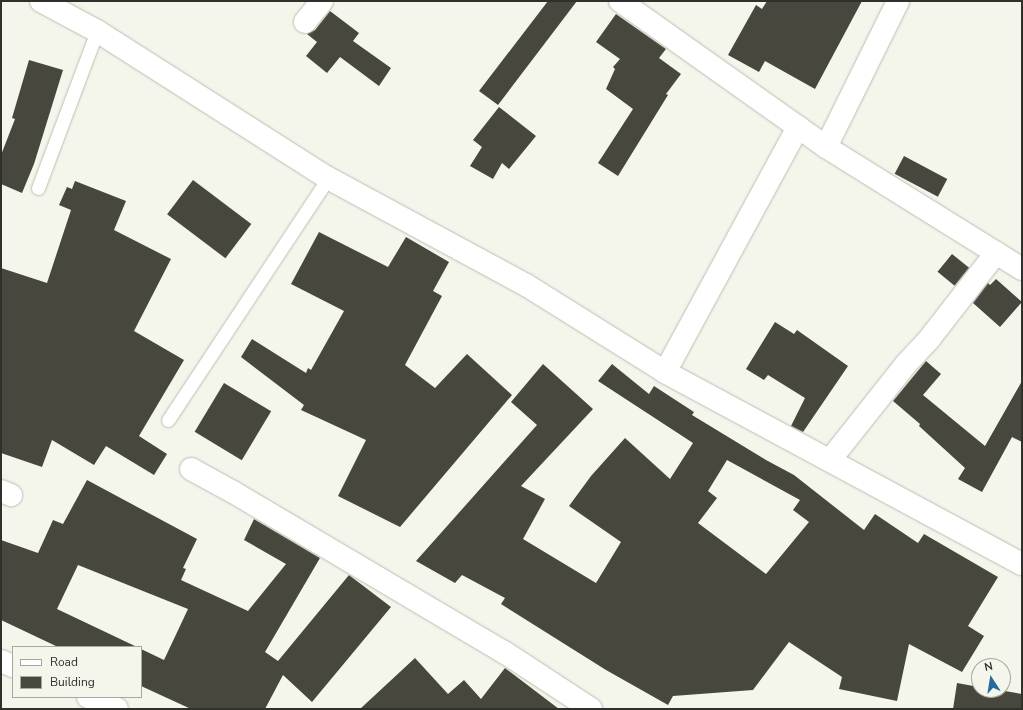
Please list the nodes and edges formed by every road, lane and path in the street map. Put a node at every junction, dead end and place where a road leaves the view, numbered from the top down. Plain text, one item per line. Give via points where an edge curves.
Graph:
1 (41, 1) edge
2 (322, 1) edge
3 (620, 1) edge
4 (898, 1) edge
5 (305, 22) dead end
6 (96, 31) junction
7 (798, 127) junction
8 (826, 147) junction
9 (328, 178) junction
10 (38, 188) dead end
11 (996, 253) junction
12 (1022, 269) edge
13 (665, 372) junction
14 (168, 420) dead end
15 (830, 460) junction
16 (191, 469) dead end
17 (1022, 564) edge
18 (1, 661) edge
19 (12, 666) edge
20 (90, 698) edge
21 (117, 709) edge
22 (591, 709) edge

1 - 6 street
2 - 5 street
3 - 7 street
4 - 8 street
6 - 9 street
6 - 10 lane
7 - 8 street
7 - 13 street
8 - 11 street
9 - 13 street via 526,285
9 - 14 lane
11 - 12 street
11 - 15 street
13 - 15 street
15 - 17 street
16 - 22 street via 504,652
18 - 19 street
20 - 21 street

